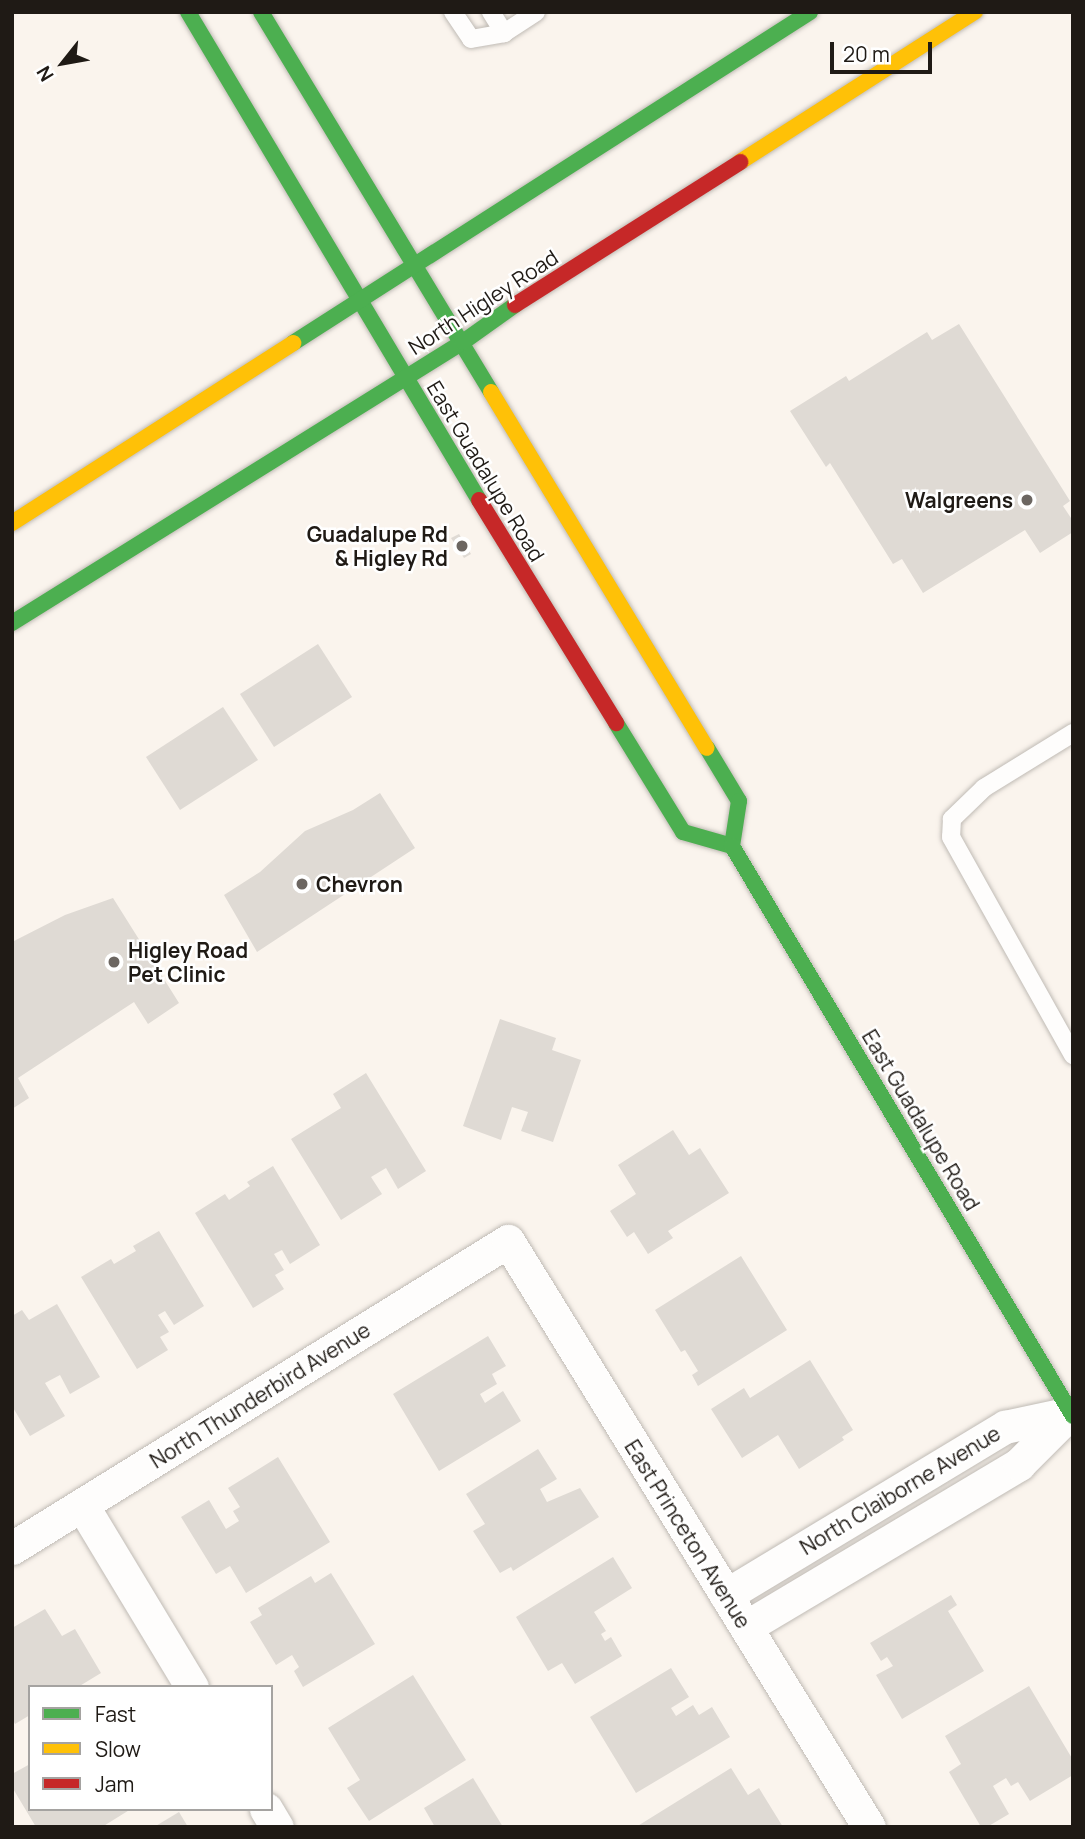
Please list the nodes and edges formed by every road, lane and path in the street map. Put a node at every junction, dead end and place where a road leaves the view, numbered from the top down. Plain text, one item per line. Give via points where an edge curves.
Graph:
1 (188, 12) edge
2 (261, 12) edge
3 (453, 12) edge
4 (491, 12) edge
5 (536, 12) edge
6 (810, 12) edge
7 (975, 12) edge
8 (504, 33) junction
9 (415, 265) junction
10 (360, 300) junction
11 (463, 342) junction
12 (405, 377) junction
13 (12, 523) edge
14 (12, 623) edge
15 (1073, 733) edge
16 (733, 846) junction
17 (1073, 1055) edge
18 (508, 1241) joint
19 (1072, 1415) edge
20 (82, 1505) junction
21 (12, 1548) edge
22 (726, 1595) junction
23 (746, 1627) junction
24 (191, 1685) edge
25 (267, 1811) edge
26 (276, 1827) edge
27 (869, 1827) edge

1 - 10 main road, East Guadalupe Road
2 - 9 main road
3 - 8 lane via 471,39
4 - 8 lane
5 - 8 lane
6 - 9 main road
7 - 11 main road, North Higley Road
9 - 10 main road
9 - 11 main road
10 - 12 main road, East Guadalupe Road
10 - 13 main road
11 - 12 main road, North Higley Road
11 - 16 main road via 739,801
12 - 14 main road, North Higley Road
12 - 16 main road, East Guadalupe Road via 682,832
15 - 17 lane via 984,788 952,819 951,837
16 - 19 main road, East Guadalupe Road
18 - 20 street, North Thunderbird Avenue
18 - 22 street, East Princeton Avenue
19 - 22 street, North Claiborne Avenue via 1005,1427
19 - 23 street, North Claiborne Avenue via 1019,1464
20 - 21 street, North Thunderbird Avenue
20 - 24 street
22 - 23 street, East Princeton Avenue
23 - 27 street, East Princeton Avenue
25 - 26 street

